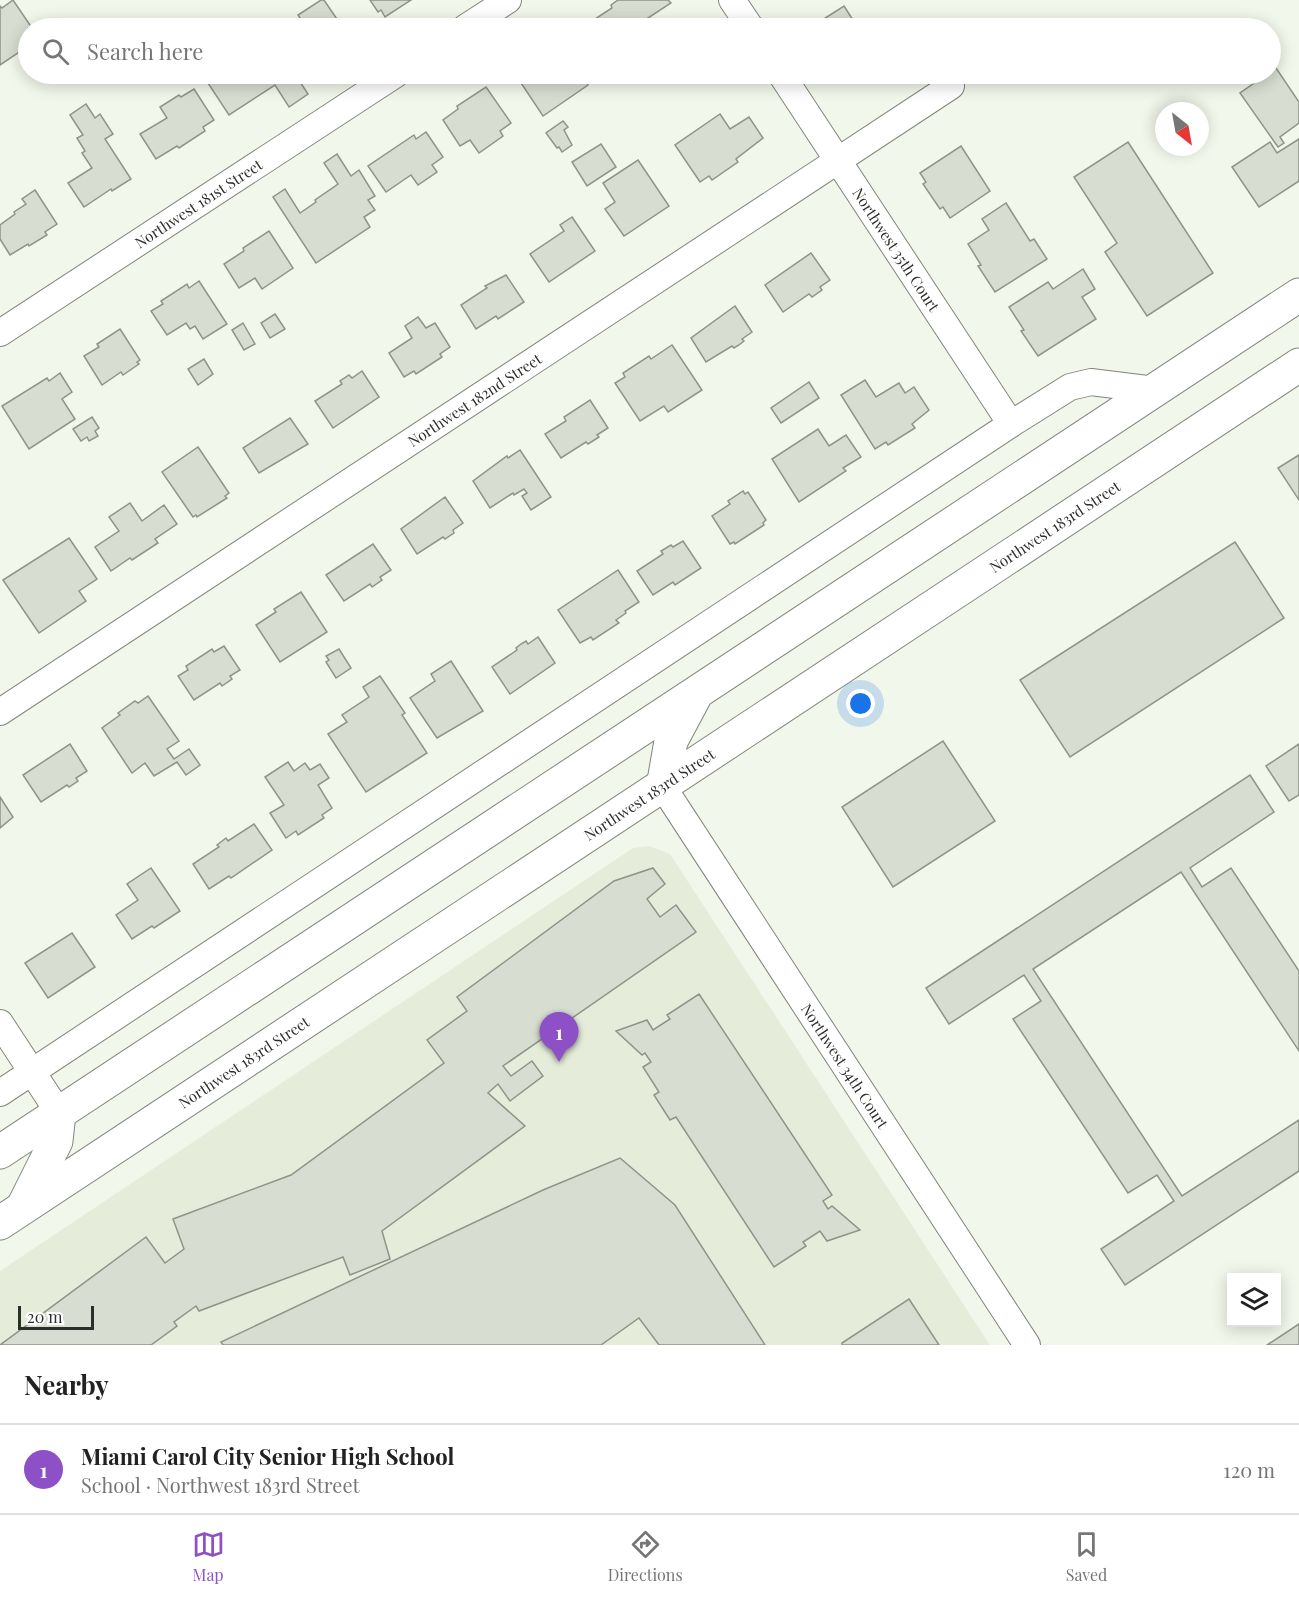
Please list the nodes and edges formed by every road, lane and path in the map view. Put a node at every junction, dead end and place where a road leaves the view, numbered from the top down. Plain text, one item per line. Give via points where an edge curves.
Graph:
1 (508, 0) edge
2 (732, 0) edge
3 (480, 18) edge
4 (745, 18) edge
5 (381, 84) edge
6 (789, 84) edge
7 (951, 87) dead end
8 (840, 161) junction
9 (1299, 295) edge
10 (0, 333) edge
11 (1299, 365) edge
12 (1155, 390) junction
13 (1011, 424) junction
14 (696, 693) junction
15 (0, 712) edge
16 (663, 787) junction
17 (0, 1023) edge
18 (32, 1072) junction
19 (0, 1093) edge
20 (59, 1113) junction
21 (0, 1152) edge
22 (11, 1216) edge
23 (1027, 1345) edge

1 - 3 street
2 - 4 street
5 - 10 street, Northwest 181st Street
6 - 8 street, Northwest 35th Court
7 - 8 street, Northwest 182nd Street
8 - 13 street, Northwest 35th Court
8 - 15 street, Northwest 182nd Street
9 - 12 main road
11 - 16 main road, Northwest 183rd Street
12 - 13 street via 1091,382 1070,387
12 - 14 main road
13 - 18 street
14 - 16 main road via 671,741
14 - 20 main road
16 - 22 main road, Northwest 183rd Street
16 - 23 street, Northwest 34th Court
17 - 18 street
18 - 19 street
18 - 20 street
20 - 21 main road
20 - 22 main road via 56,1142

